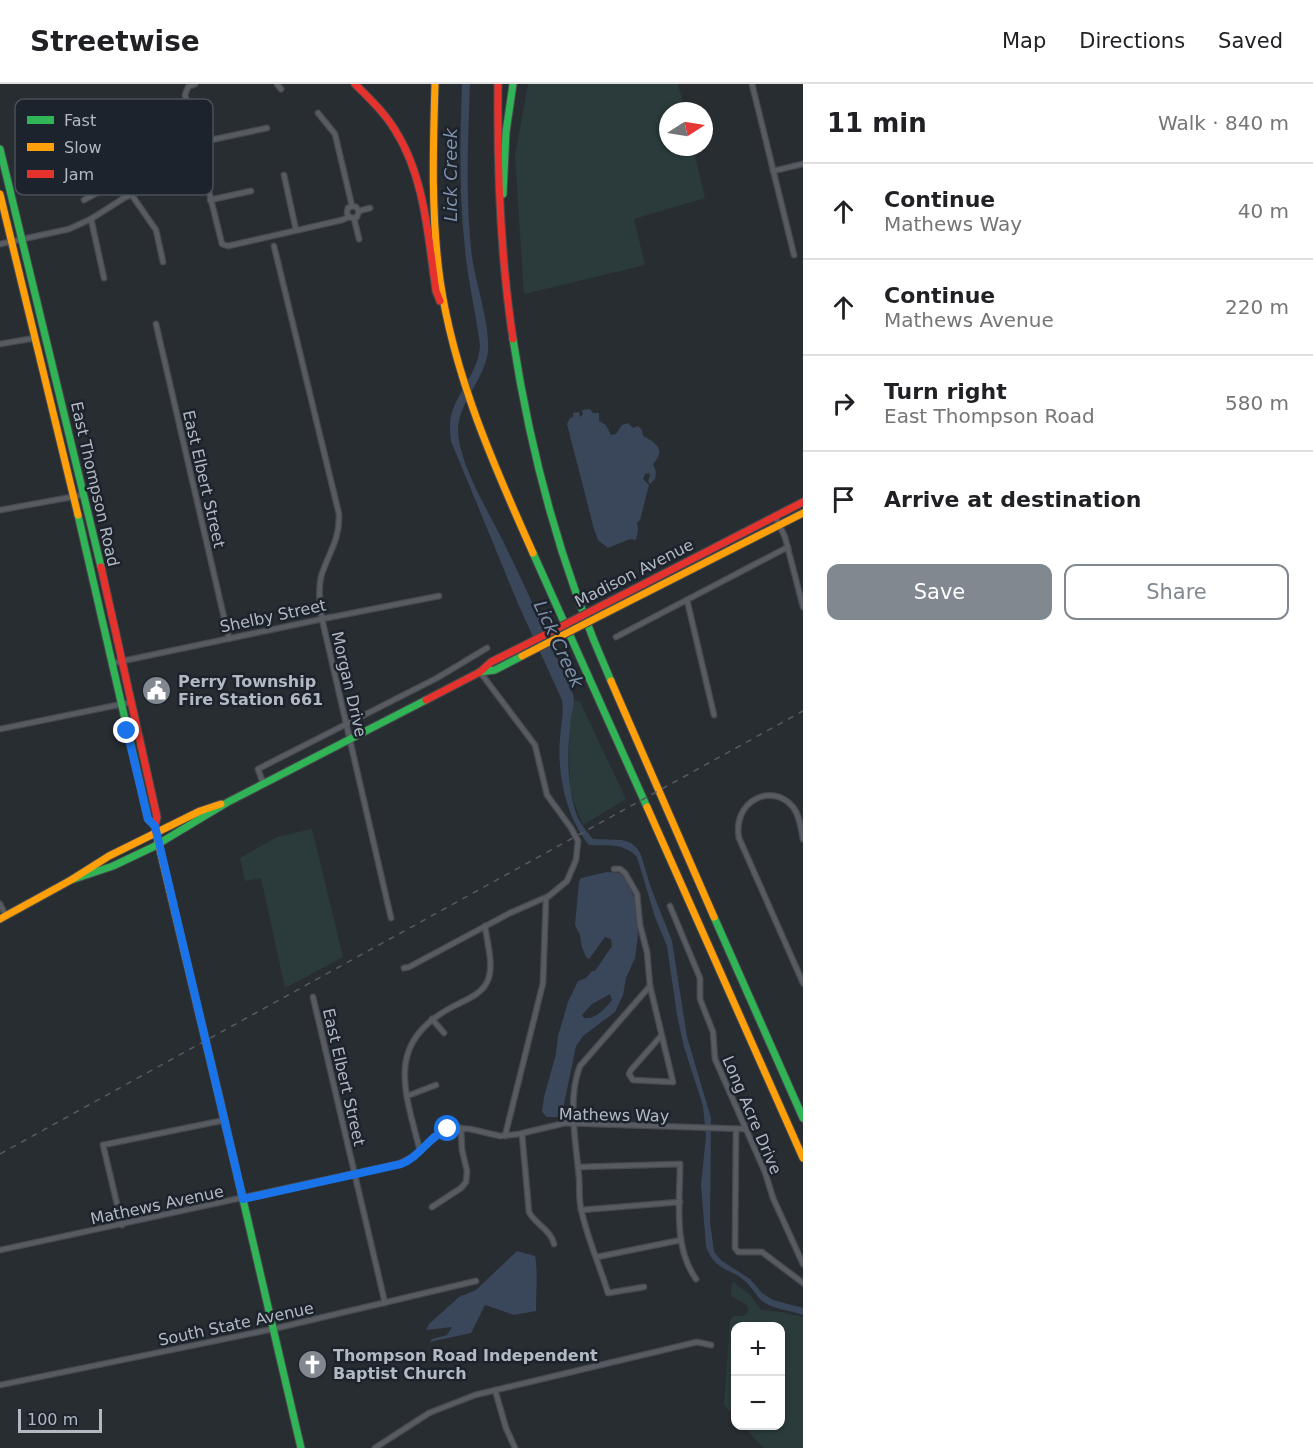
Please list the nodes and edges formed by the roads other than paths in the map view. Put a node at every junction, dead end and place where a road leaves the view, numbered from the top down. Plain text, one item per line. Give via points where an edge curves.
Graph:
1 (195, 84) edge
2 (277, 84) edge
3 (355, 84) edge
4 (437, 84) edge
5 (498, 84) edge
6 (513, 84) edge
7 (752, 84) edge
8 (281, 89) dead end
9 (186, 99) edge
10 (318, 113) dead end
11 (267, 128) dead end
12 (213, 140) edge
13 (0, 149) edge
14 (803, 164) edge
15 (2, 169) edge
16 (773, 171) junction
17 (284, 175) dead end
18 (251, 191) dead end
19 (0, 194) edge
20 (93, 195) edge
21 (129, 195) edge
22 (132, 195) edge
23 (209, 195) edge
24 (84, 200) dead end
25 (210, 200) junction
26 (352, 206) junction
27 (370, 208) dead end
28 (359, 211) junction
29 (500, 212) junction
30 (351, 218) junction
31 (91, 219) junction
32 (296, 230) junction
33 (359, 239) dead end
34 (17, 241) junction
35 (0, 244) edge
36 (274, 246) dead end
37 (794, 255) dead end
38 (164, 262) dead end
39 (104, 278) dead end
40 (156, 324) dead end
41 (449, 328) junction
42 (35, 338) junction
43 (45, 338) junction
44 (0, 344) edge
45 (83, 495) junction
46 (74, 497) junction
47 (803, 502) edge
48 (803, 506) edge
49 (790, 508) junction
50 (0, 510) edge
51 (803, 513) edge
52 (775, 516) junction
53 (803, 518) edge
54 (791, 519) junction
55 (780, 524) junction
56 (788, 547) junction
57 (439, 596) dead end
58 (687, 600) junction
59 (803, 607) edge
60 (322, 619) junction
61 (616, 637) dead end
62 (229, 639) junction
63 (487, 648) dead end
64 (122, 662) junction
65 (112, 664) junction
66 (480, 672) junction
67 (132, 702) junction
68 (121, 705) junction
69 (714, 715) dead end
70 (346, 724) junction
71 (0, 729) edge
72 (350, 739) junction
73 (263, 783) junction
74 (228, 802) junction
75 (155, 829) junction
76 (803, 839) edge
77 (158, 843) junction
78 (614, 869) dead end
79 (71, 880) junction
80 (546, 898) junction
81 (0, 904) edge
82 (670, 906) dead end
83 (3, 917) edge
84 (391, 918) dead end
85 (485, 926) junction
86 (404, 968) dead end
87 (803, 983) edge
88 (650, 987) junction
89 (313, 997) dead end
90 (432, 1019) junction
91 (444, 1033) dead end
92 (661, 1036) junction
93 (436, 1085) dead end
94 (407, 1096) junction
95 (803, 1118) edge
96 (225, 1120) junction
97 (572, 1124) junction
98 (461, 1128) junction
99 (747, 1129) junction
100 (736, 1130) junction
101 (522, 1134) junction
102 (505, 1136) junction
103 (420, 1151) junction
104 (803, 1158) edge
105 (578, 1167) junction
106 (354, 1174) junction
107 (243, 1199) junction
108 (680, 1202) junction
109 (432, 1207) dead end
110 (581, 1210) junction
111 (122, 1225) junction
112 (681, 1240) junction
113 (554, 1244) dead end
114 (0, 1250) edge
115 (597, 1257) junction
116 (803, 1264) edge
117 (696, 1279) dead end
118 (476, 1281) dead end
119 (803, 1283) edge
120 (644, 1287) dead end
121 (385, 1303) junction
122 (273, 1329) junction
123 (711, 1345) dead end
124 (0, 1385) edge
125 (495, 1390) junction
126 (301, 1448) edge
127 (375, 1448) edge
128 (515, 1448) edge

1 - 9 street via 186,88
2 - 8 street
3 - 41 main road via 391,122 410,155 421,190 436,291
4 - 41 main road via 432,178 434,229
5 - 29 main road
6 - 29 main road
7 - 16 street
10 - 26 street via 335,134
11 - 12 street
13 - 15 main road, East Thompson Road
14 - 16 street
15 - 34 main road, East Thompson Road
16 - 37 street
17 - 32 street
18 - 25 street
19 - 34 main road, East Thompson Road
20 - 24 street
21 - 31 street
22 - 38 street via 156,230
23 - 25 street
25 - 32 street via 223,245
26 - 28 street
26 - 30 street via 347,210
27 - 28 street
28 - 30 street via 358,216
29 - 95 main road via 506,296 520,386 541,480 568,571 607,673
30 - 32 street
30 - 33 street
31 - 34 street via 62,231
31 - 39 street
34 - 35 street
34 - 42 main road, East Thompson Road
34 - 43 main road, East Thompson Road
36 - 60 street, Morgan Drive via 339,514 337,540 320,582
40 - 62 street, East Elbert Street
41 - 104 main road via 475,417 526,537
42 - 43 main road
42 - 44 street
42 - 46 main road, East Thompson Road
43 - 45 main road, East Thompson Road
45 - 46 street
45 - 64 main road, East Thompson Road
46 - 50 street
46 - 65 main road, East Thompson Road
47 - 49 main road, Madison Avenue
48 - 49 main road
49 - 52 main road, Madison Avenue
51 - 54 main road, Madison Avenue
52 - 55 street
52 - 66 main road, Madison Avenue, bridge via 491,662
53 - 54 main road
54 - 55 main road, Madison Avenue
55 - 56 street
55 - 66 main road, Madison Avenue, bridge via 495,670
56 - 58 street
56 - 59 street
57 - 60 street, Shelby Street
58 - 61 street
58 - 69 street
60 - 62 street, Shelby Street
60 - 70 street, Morgan Drive
62 - 64 street, Shelby Street
63 - 70 street
64 - 65 street, Shelby Street
64 - 67 main road, East Thompson Road
65 - 68 main road, East Thompson Road
66 - 72 main road, Madison Avenue
66 - 80 street via 530,736 539,754 548,797 578,842 572,872
67 - 68 street
67 - 75 main road, East Thompson Road via 157,817
68 - 71 street
68 - 75 main road, East Thompson Road via 148,819
70 - 72 street, Morgan Drive
70 - 73 street via 258,769
72 - 73 main road, Madison Avenue
72 - 84 street, Morgan Drive
73 - 74 main road, Madison Avenue
74 - 75 main road, Madison Avenue
74 - 77 main road, Madison Avenue
75 - 77 main road, East Thompson Road
75 - 79 main road, Madison Avenue
76 - 87 street via 795,810 784,800 768,796 750,802 741,812 740,838
77 - 79 main road, Madison Avenue via 114,865
77 - 96 main road, East Thompson Road
78 - 88 street via 625,873 637,894
79 - 83 main road, Madison Avenue
80 - 85 street
80 - 102 street via 543,983
81 - 83 street
82 - 99 street, Long Acre Drive via 700,978 700,999 713,1032 714,1056
85 - 86 street
85 - 90 street via 490,969 486,984 474,996
88 - 92 street
88 - 97 street via 580,1066
89 - 106 street, East Elbert Street
90 - 91 street
90 - 94 street via 408,1052 404,1075
92 - 92 street via 673,1082 630,1077 631,1070
93 - 94 street
94 - 103 street
96 - 107 main road, East Thompson Road
96 - 111 street via 104,1145
97 - 100 street, Mathews Way
97 - 101 street, Mathews Way
97 - 105 street
98 - 102 street, Mathews Way
98 - 103 street via 440,1132
98 - 109 street via 466,1182
99 - 100 street, Mathews Way
99 - 116 street, Long Acre Drive
100 - 119 street via 736,1250 762,1252
101 - 102 street, Mathews Way
101 - 113 street via 529,1212 553,1236
103 - 106 street, Mathews Avenue via 401,1164
105 - 108 street via 680,1164
105 - 110 street
106 - 107 street, Mathews Avenue
106 - 121 street, East Elbert Street
107 - 111 street, Mathews Avenue
107 - 122 main road, East Thompson Road
108 - 110 street
108 - 112 street
110 - 115 street
111 - 114 street, Mathews Avenue
112 - 115 street
112 - 117 street
115 - 120 street via 608,1293
118 - 121 street, South State Avenue
121 - 122 street, South State Avenue
122 - 124 street, South State Avenue
122 - 126 main road, East Thompson Road
123 - 125 street via 697,1342
125 - 127 street via 436,1410
125 - 128 street

